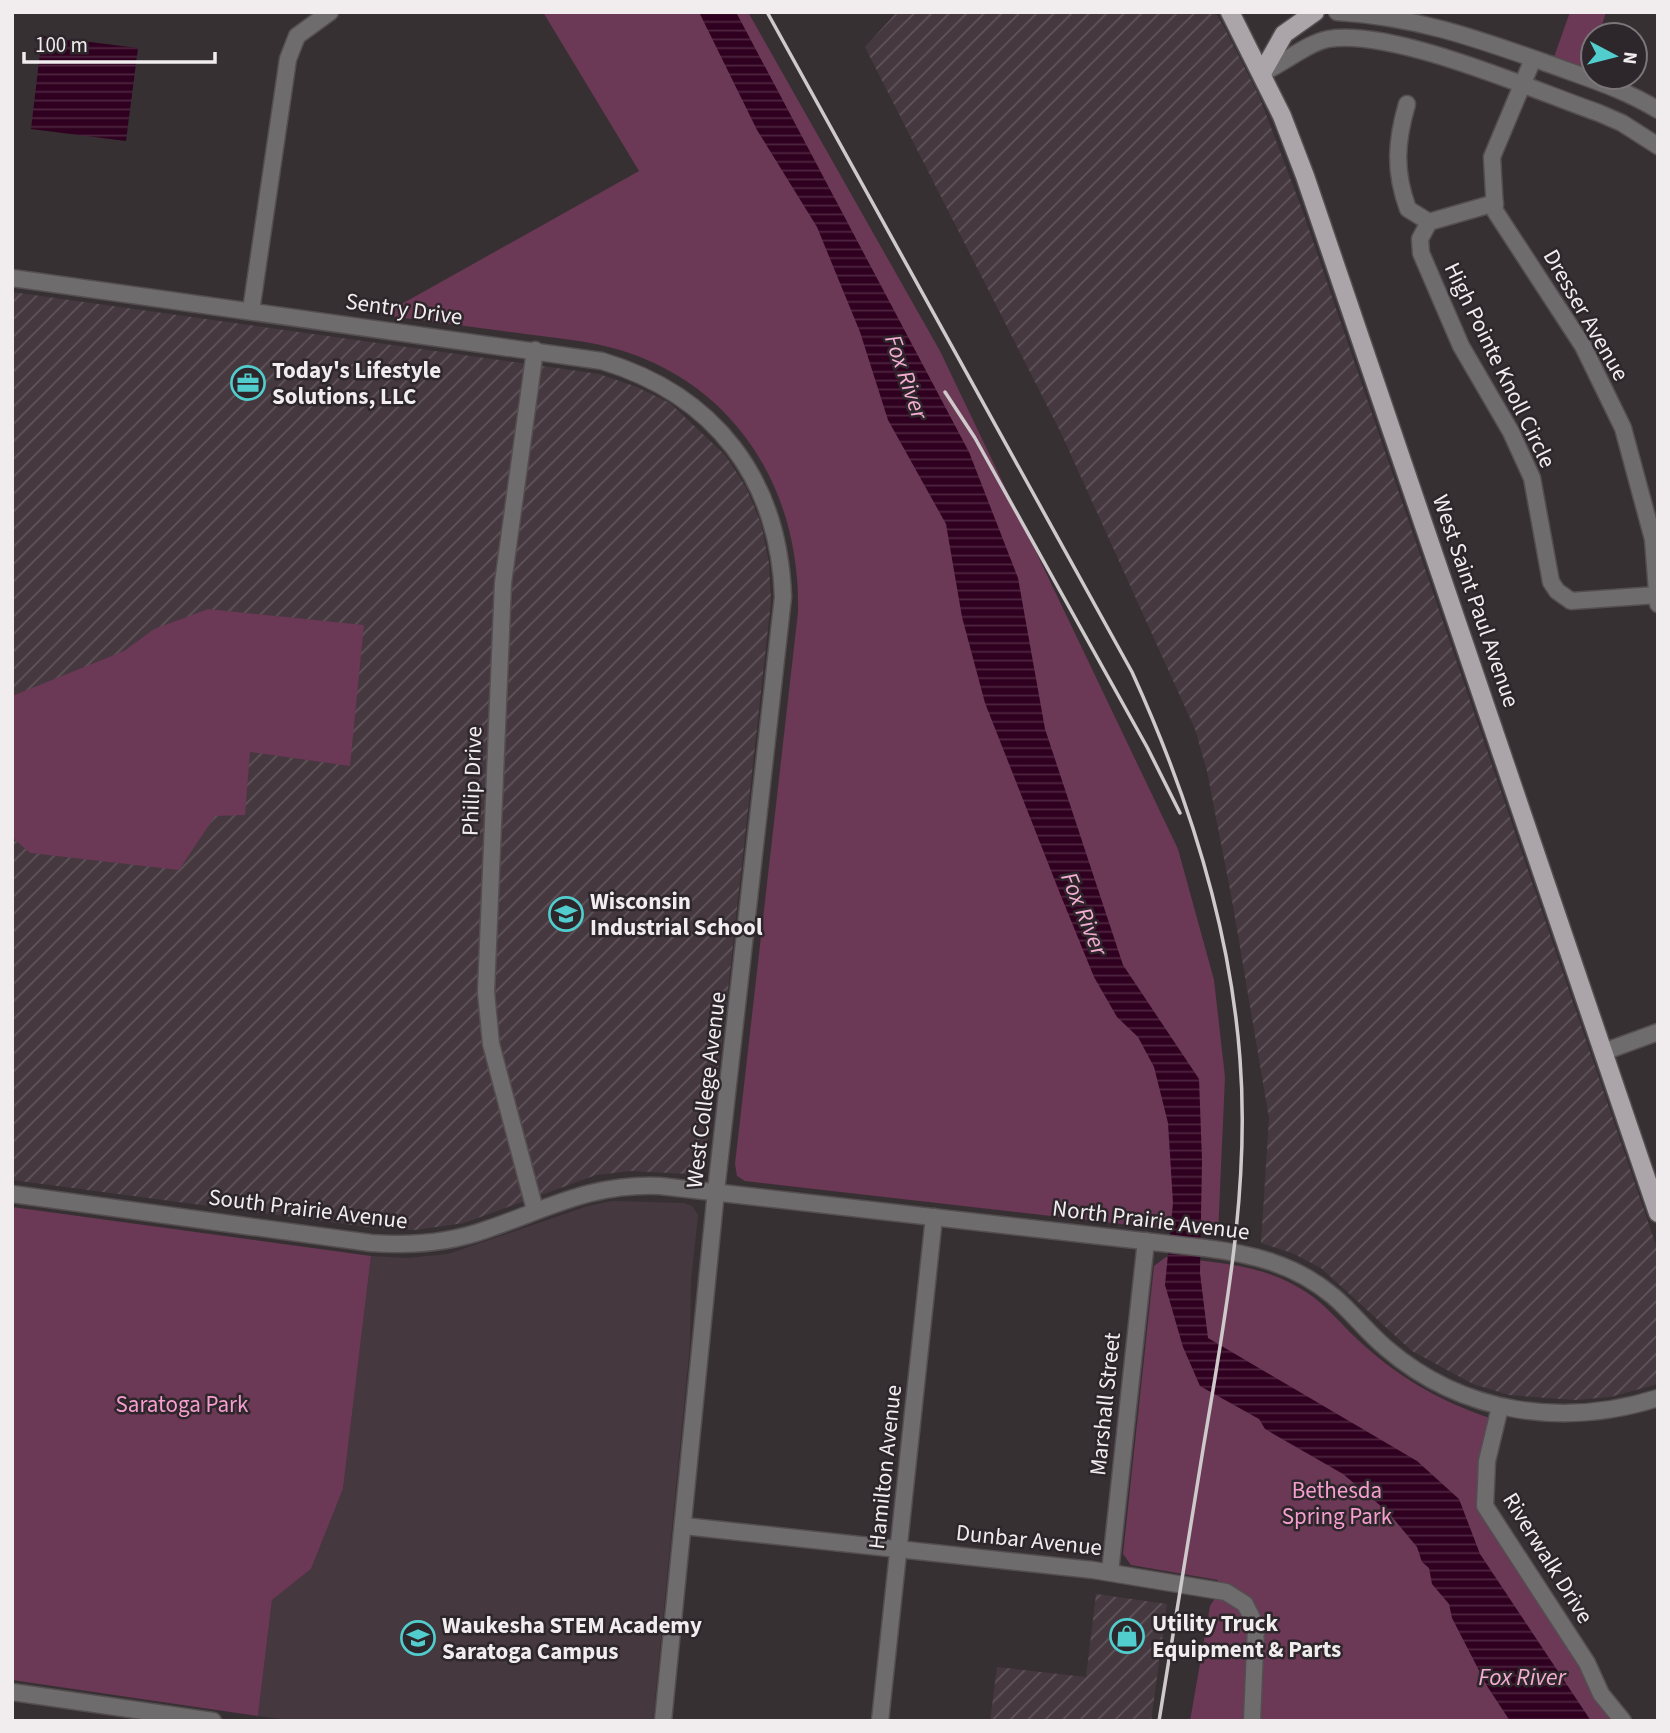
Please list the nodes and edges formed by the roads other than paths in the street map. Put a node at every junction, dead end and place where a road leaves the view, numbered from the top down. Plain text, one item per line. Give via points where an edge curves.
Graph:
1 (330, 12) edge
2 (1230, 12) edge
3 (1315, 12) edge
4 (1337, 12) edge
5 (1359, 13) edge
6 (1358, 40) junction
7 (1533, 59) junction
8 (1262, 73) junction
9 (1521, 86) junction
10 (1407, 104) dead end
11 (1658, 110) edge
12 (1658, 146) edge
13 (1494, 203) junction
14 (1429, 222) junction
15 (12, 278) edge
16 (251, 311) junction
17 (535, 350) junction
18 (749, 470) joint
19 (1657, 595) edge
20 (1658, 604) edge
21 (1658, 1032) edge
22 (1603, 1052) junction
23 (716, 1191) junction
24 (12, 1194) edge
25 (535, 1210) junction
26 (1658, 1213) edge
27 (934, 1217) junction
28 (1146, 1241) junction
29 (1658, 1398) edge
30 (1500, 1407) junction
31 (684, 1526) junction
32 (899, 1548) junction
33 (1110, 1572) junction
34 (12, 1692) edge
35 (213, 1721) edge
36 (663, 1721) edge
37 (880, 1721) edge
38 (1252, 1721) edge
39 (1623, 1721) edge

1 - 16 street via 297,36 288,58
2 - 8 main road, West Saint Paul Avenue
3 - 8 main road via 1284,34
4 - 5 street
5 - 6 street
5 - 7 street via 1433,25
6 - 8 street via 1323,41
6 - 9 street via 1420,50
7 - 9 street, Dresser Avenue
7 - 11 street via 1626,93
8 - 22 main road, West Saint Paul Avenue via 1305,176
9 - 12 street via 1622,123
9 - 13 street, Dresser Avenue via 1492,157
10 - 14 street via 1396,158 1401,190 1408,209
13 - 14 street
13 - 19 street, Dresser Avenue via 1583,346 1623,428 1653,538
14 - 19 street, High Pointe Knoll Circle via 1420,239 1421,253 1461,346 1532,478 1551,583 1571,601
15 - 16 street, Sentry Drive
16 - 17 street, Sentry Drive
17 - 18 street, Sentry Drive via 602,361 651,379 709,419
17 - 25 street, Philip Drive via 503,583 486,992 491,1044
18 - 23 street, West College Avenue via 777,537 783,597
19 - 20 street, Dresser Avenue
21 - 22 street
22 - 26 main road, West Saint Paul Avenue
23 - 25 street, South Prairie Avenue via 616,1186
23 - 27 street, North Prairie Avenue
23 - 31 street, West College Avenue
24 - 25 street, South Prairie Avenue via 388,1244 452,1239
27 - 28 street, North Prairie Avenue
27 - 32 street, Hamilton Avenue
28 - 30 street, North Prairie Avenue via 1253,1255 1304,1275 1335,1297 1409,1366 1445,1387
28 - 33 street, Marshall Street
29 - 30 street, North Prairie Avenue via 1578,1415
30 - 39 street, Riverwalk Drive via 1487,1461 1485,1506 1587,1663 1601,1694
31 - 32 street, Dunbar Avenue
31 - 36 street, West College Avenue
32 - 33 street, Dunbar Avenue
32 - 37 street, Hamilton Avenue
33 - 38 street, Dunbar Avenue via 1226,1592 1245,1604 1256,1639
34 - 35 street

